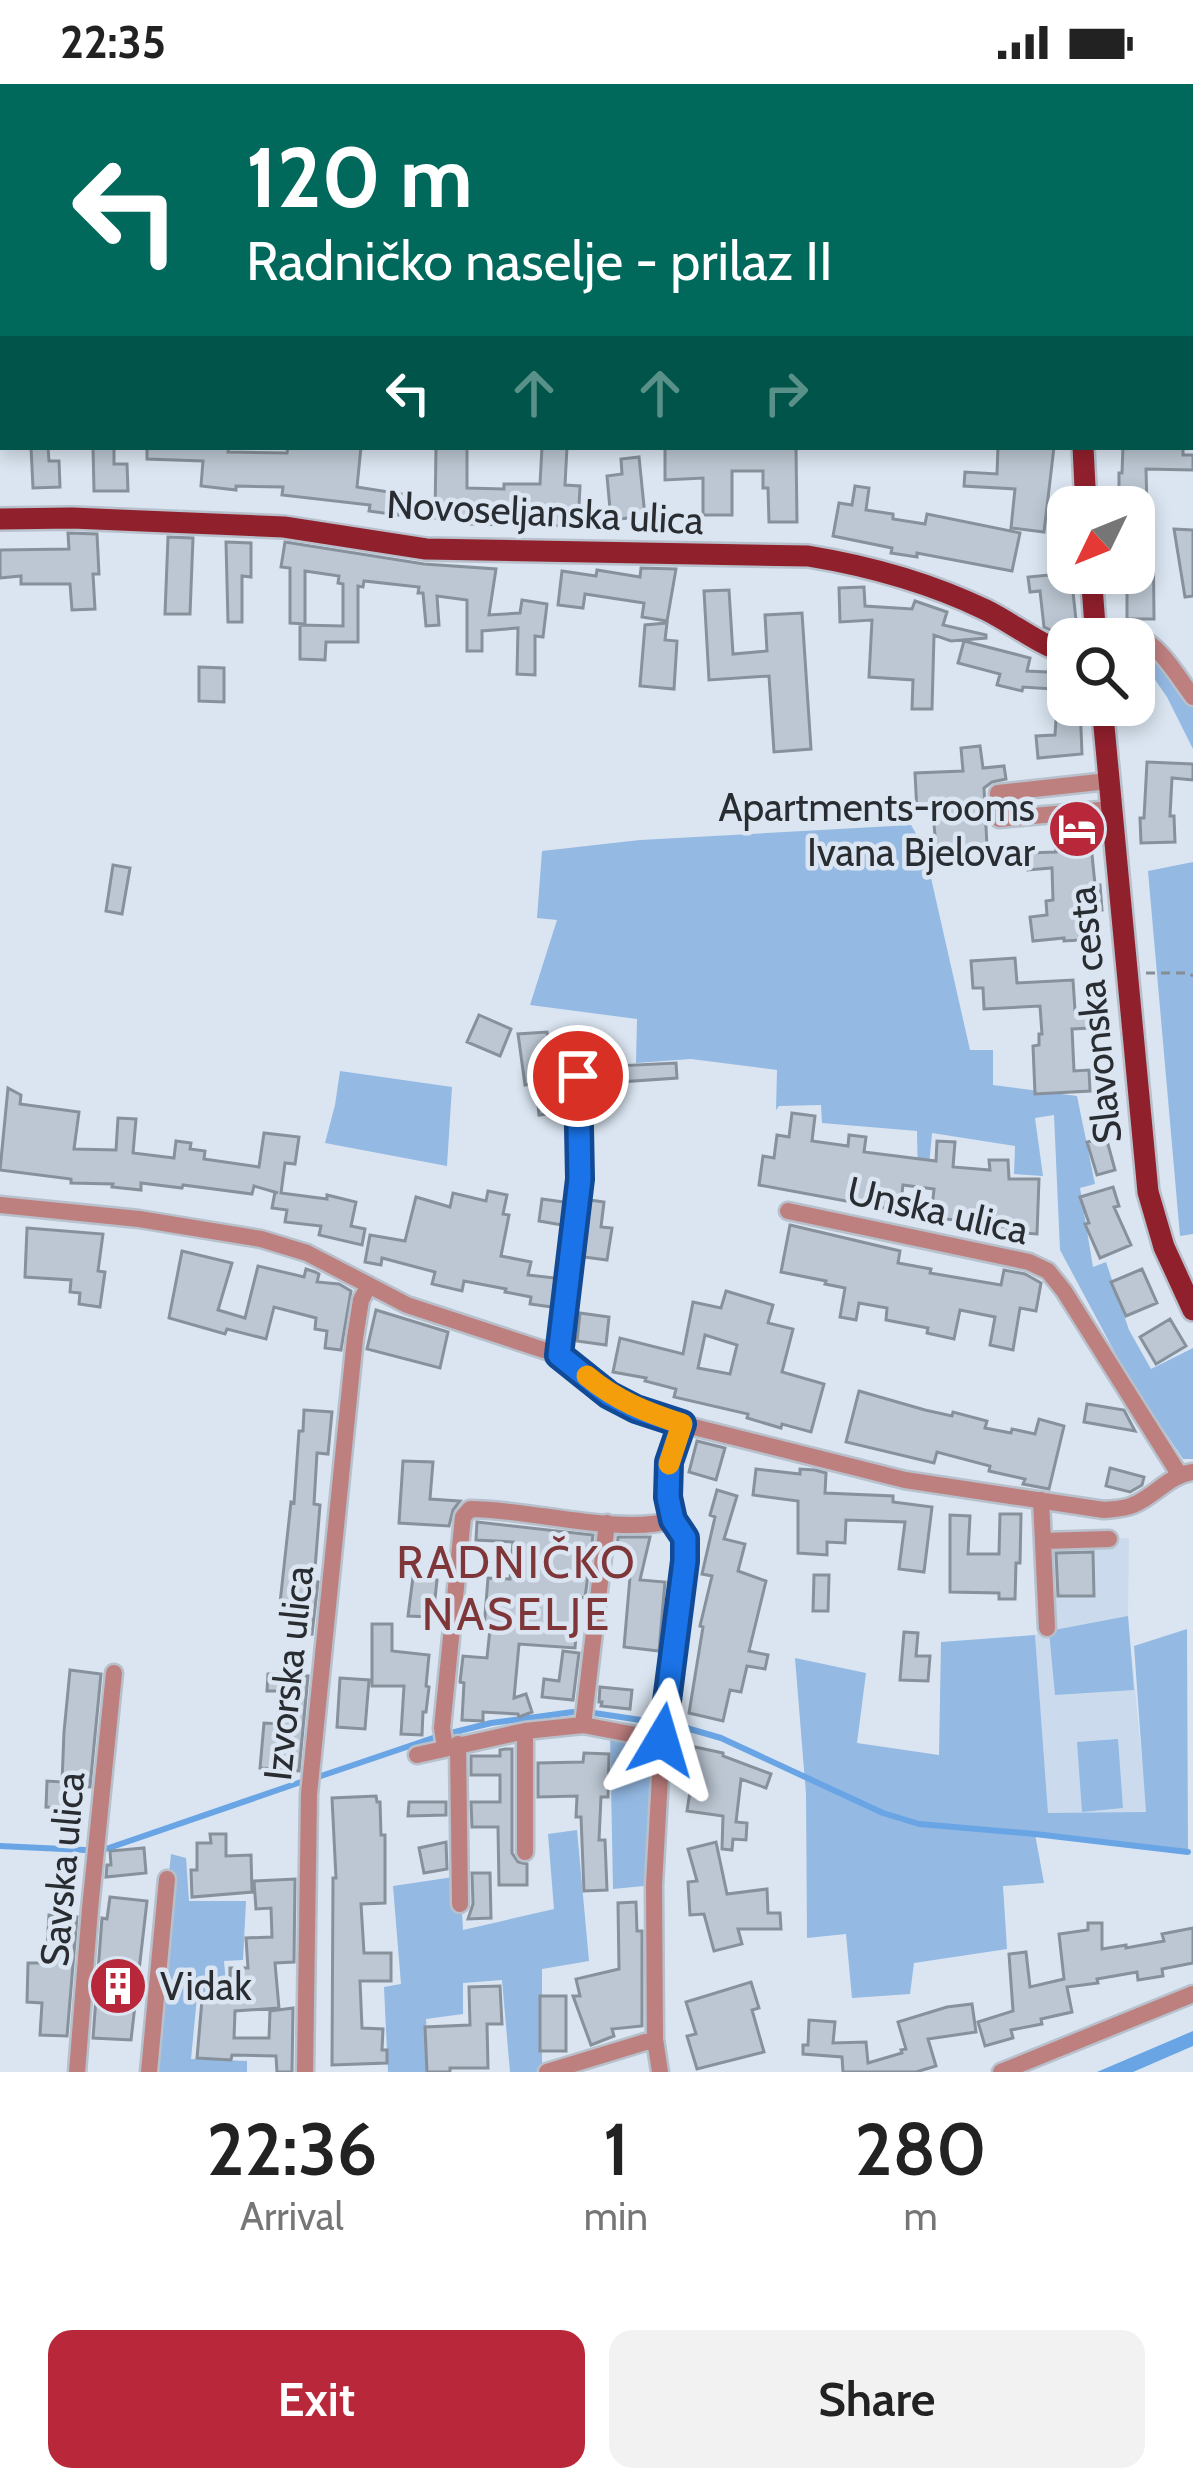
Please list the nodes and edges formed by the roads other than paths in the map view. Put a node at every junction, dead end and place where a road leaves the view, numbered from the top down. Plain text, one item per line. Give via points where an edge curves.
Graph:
1 (1083, 450) edge
2 (1085, 486) edge
3 (0, 519) edge
4 (1047, 645) edge
5 (1155, 650) edge
6 (1193, 697) edge
7 (1104, 726) edge
8 (1108, 781) junction
9 (1111, 809) junction
10 (578, 1076) dead end
11 (0, 1205) edge
12 (788, 1210) dead end
13 (369, 1285) junction
14 (1193, 1310) edge
15 (559, 1355) junction
16 (682, 1424) junction
17 (1186, 1473) edge
18 (1041, 1500) junction
19 (673, 1520) junction
20 (608, 1523) junction
21 (1109, 1538) dead end
22 (1043, 1541) junction
23 (1047, 1628) dead end
24 (114, 1673) dead end
25 (583, 1725) junction
26 (525, 1731) junction
27 (662, 1740) junction
28 (451, 1746) junction
29 (417, 1755) dead end
30 (525, 1852) dead end
31 (167, 1879) dead end
32 (460, 1904) dead end
33 (1193, 1994) edge
34 (655, 2039) junction
35 (77, 2072) edge
36 (148, 2072) edge
37 (305, 2072) edge
38 (547, 2072) edge
39 (660, 2072) edge
40 (1000, 2072) edge

1 - 2 main road
3 - 4 main road, Novoseljanska ulica via 284,527 427,549 808,556 948,594
5 - 6 street
7 - 8 main road, Slavonska cesta
8 - 9 main road, Slavonska cesta
8 - 9 street via 998,793 999,820
9 - 14 main road, Slavonska cesta via 1148,1192
10 - 15 street via 580,1179
11 - 13 street via 261,1239
12 - 17 street, Unska ulica via 1048,1271
13 - 15 street
13 - 37 street, Izvorska ulica via 355,1339 309,1794
15 - 16 street via 609,1395
16 - 18 street via 905,1480
16 - 19 street via 669,1462
17 - 18 street via 1129,1507
18 - 22 street
19 - 20 street
19 - 27 street via 685,1538 685,1561
20 - 25 street
20 - 28 street via 499,1509 470,1509 463,1517 442,1728
21 - 22 street
22 - 23 street
24 - 35 street, Savska ulica
25 - 26 street
25 - 27 street
26 - 28 street
26 - 30 street
27 - 34 street
28 - 29 street
28 - 32 street
31 - 36 street
33 - 40 street
34 - 38 street
34 - 39 street

